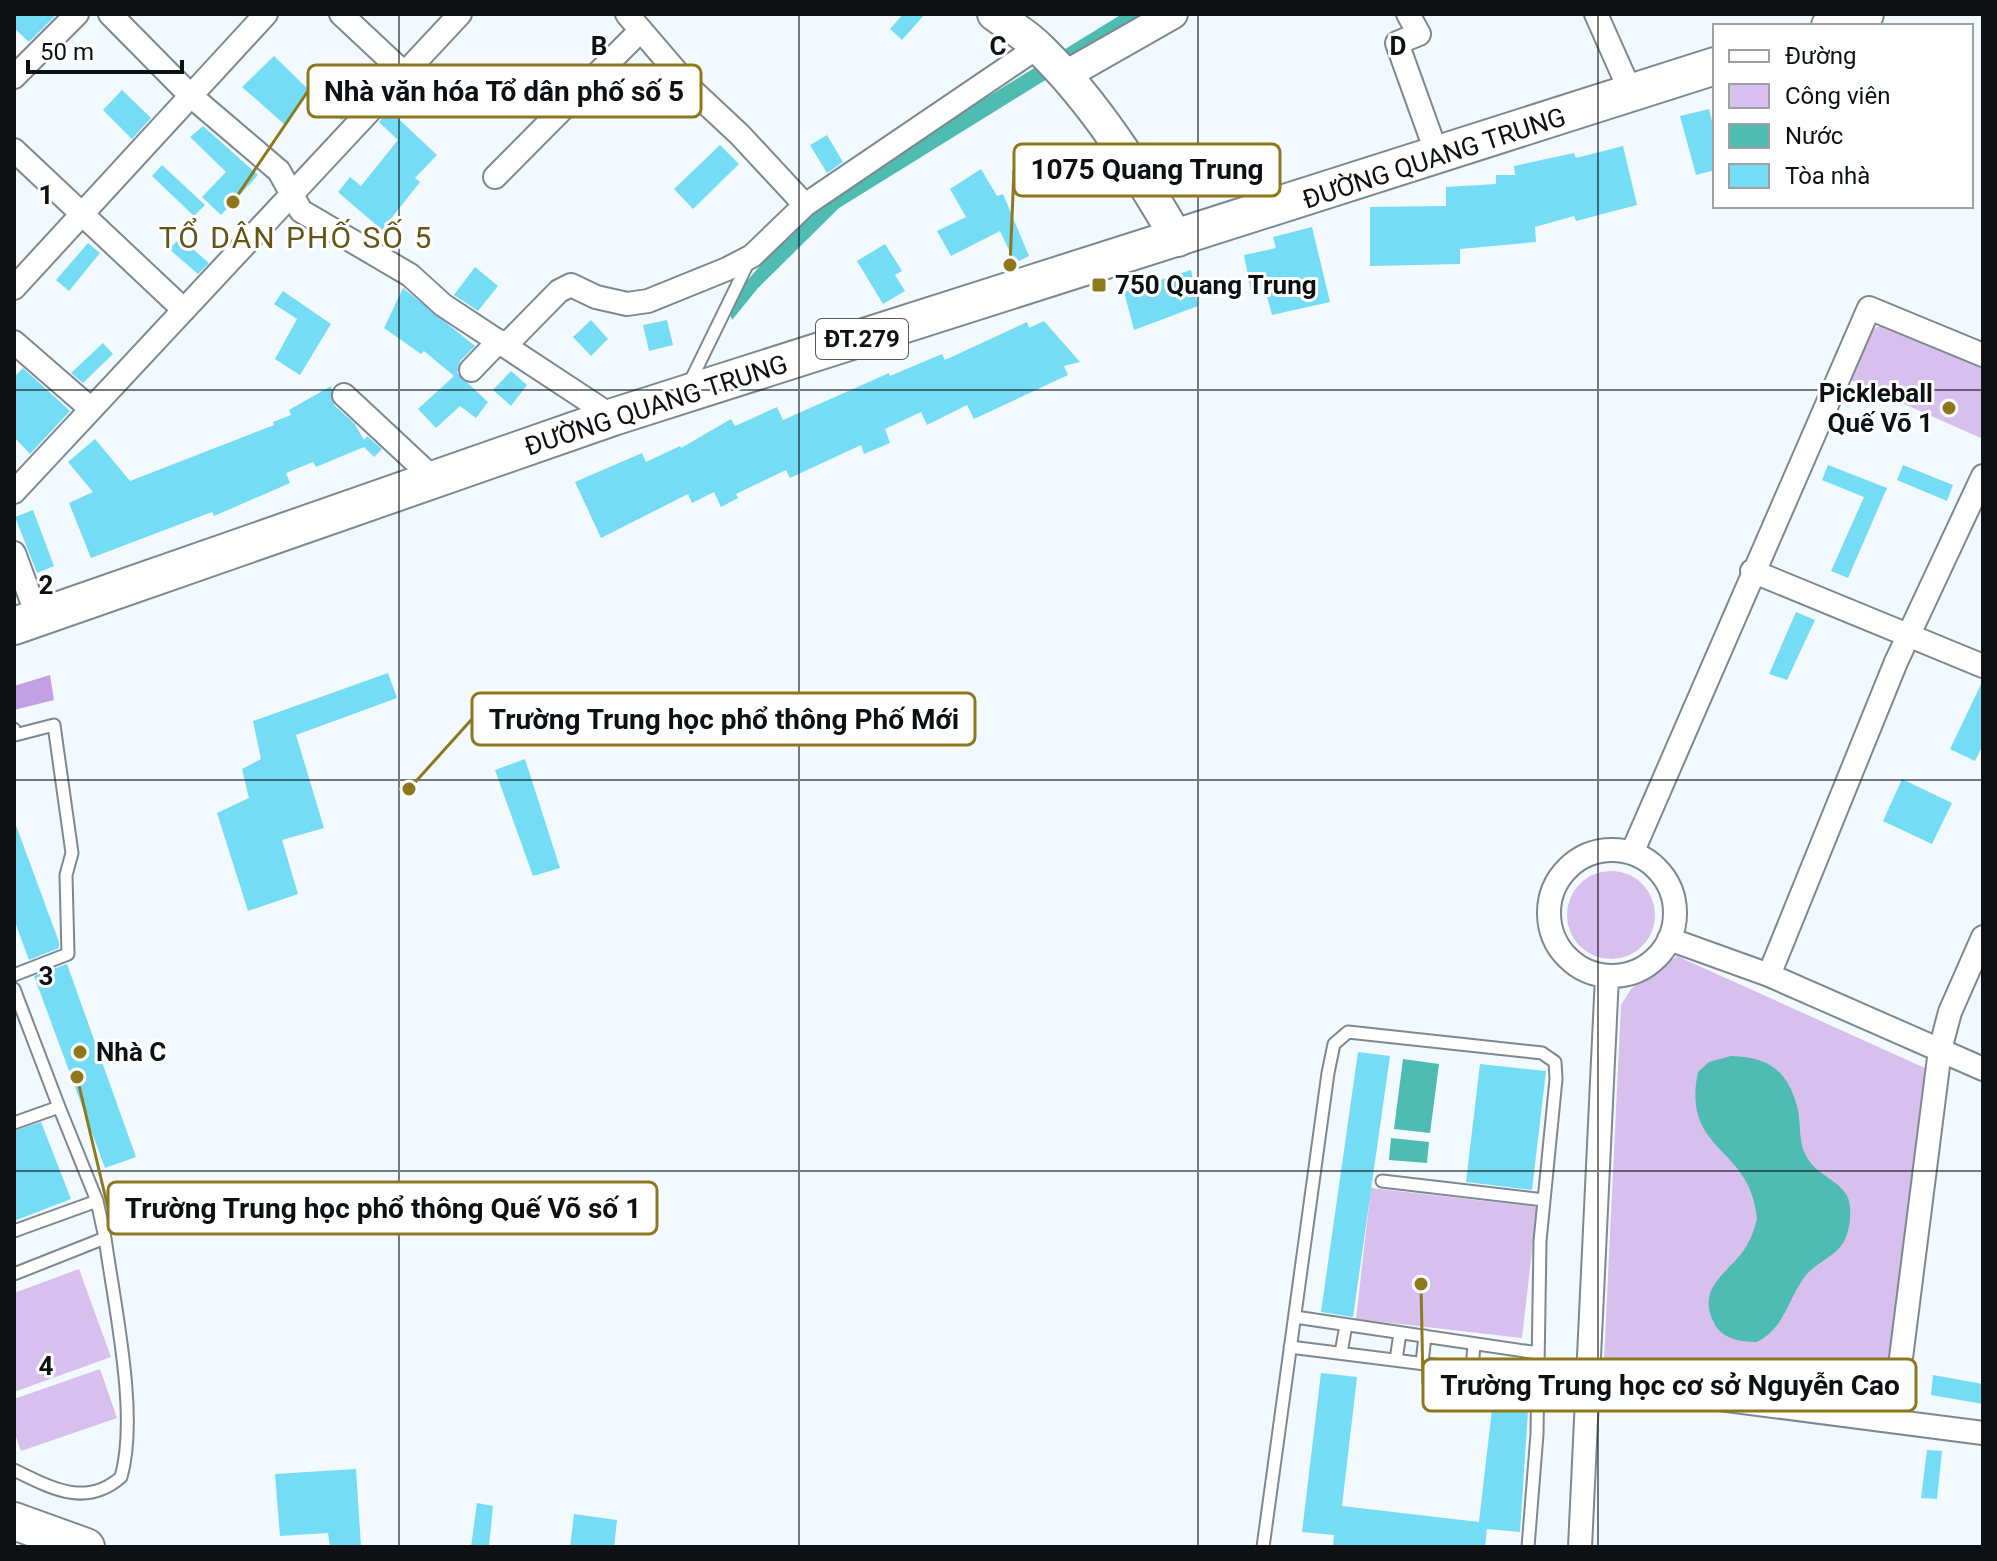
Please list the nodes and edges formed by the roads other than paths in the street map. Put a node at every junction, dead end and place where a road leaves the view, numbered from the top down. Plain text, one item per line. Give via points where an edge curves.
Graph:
1 (77, 14) edge
2 (110, 14) edge
3 (266, 14) edge
4 (341, 14) edge
5 (460, 14) edge
6 (994, 14) edge
7 (1173, 14) edge
8 (1408, 14) edge
9 (1596, 14) edge
10 (634, 22) edge
11 (1038, 47) junction
12 (1713, 67) edge
13 (404, 73) junction
14 (1064, 76) junction
15 (14, 77) edge
16 (1632, 95) junction
17 (191, 96) junction
18 (14, 150) edge
19 (1438, 157) junction
20 (495, 177) dead end
21 (292, 193) junction
22 (805, 205) junction
23 (82, 215) junction
24 (1178, 240) junction
25 (752, 256) junction
26 (14, 288) edge
27 (184, 310) junction
28 (14, 342) edge
29 (502, 344) junction
30 (1983, 355) edge
31 (471, 370) dead end
32 (684, 394) junction
33 (344, 395) dead end
34 (91, 409) junction
35 (613, 417) junction
36 (1983, 476) edge
37 (434, 479) junction
38 (14, 492) edge
39 (14, 553) edge
40 (1752, 571) junction
41 (26, 622) edge
42 (1910, 633) junction
43 (1983, 666) edge
44 (14, 729) edge
45 (1632, 853) junction
46 (1983, 937) edge
47 (1669, 939) junction
48 (14, 975) edge
49 (1769, 975) junction
50 (1607, 976) junction
51 (14, 989) edge
52 (1940, 1050) junction
53 (1983, 1069) edge
54 (59, 1107) junction
55 (14, 1123) edge
56 (1382, 1181) dead end
57 (1544, 1200) junction
58 (97, 1201) junction
59 (14, 1231) edge
60 (105, 1238) junction
61 (14, 1274) edge
62 (1295, 1317) junction
63 (1346, 1325) junction
64 (1400, 1333) junction
65 (1425, 1336) junction
66 (1474, 1344) junction
67 (1290, 1347) junction
68 (1341, 1353) junction
69 (1538, 1353) junction
70 (1396, 1360) junction
71 (1422, 1363) junction
72 (1472, 1370) junction
73 (1538, 1373) junction
74 (1588, 1378) junction
75 (1893, 1421) junction
76 (1983, 1433) edge
77 (14, 1470) edge
78 (14, 1521) edge
79 (86, 1547) edge
80 (1263, 1547) edge
81 (1528, 1547) edge
82 (1580, 1547) edge

1 - 15 street
2 - 17 street
3 - 17 street
4 - 13 street
5 - 13 street
6 - 11 main road
7 - 14 street
8 - 19 street via 1419,34 1397,43
9 - 16 street
10 - 20 street
10 - 22 street via 693,91
11 - 14 main road
11 - 22 street
12 - 16 main road, ĐƯỜNG QUANG TRUNG / ĐT.279
13 - 21 street
14 - 24 main road via 1140,175
16 - 19 main road, ĐƯỜNG QUANG TRUNG / ĐT.279
17 - 21 street via 279,171
17 - 23 street
18 - 23 street
19 - 24 main road, ĐƯỜNG QUANG TRUNG / ĐT.279
21 - 27 street
21 - 29 street via 301,211 317,223 410,275 443,305
22 - 25 street
23 - 26 street
23 - 27 street
24 - 32 main road, ĐƯỜNG QUANG TRUNG / ĐT.279
25 - 29 street via 637,303 596,297 571,285
25 - 32 lane
27 - 34 street
28 - 34 street
29 - 31 street
29 - 35 street
30 - 40 street via 1869,308
32 - 35 main road, ĐƯỜNG QUANG TRUNG / ĐT.279
33 - 37 street
34 - 38 street
35 - 37 main road, ĐƯỜNG QUANG TRUNG / ĐT.279
36 - 42 street
37 - 41 main road, ĐƯỜNG QUANG TRUNG / ĐT.279
39 - 41 street
40 - 42 street
40 - 45 street
42 - 43 street
42 - 49 street
44 - 48 lane via 15,735 54,725 72,853 66,875 68,954
45 - 47 street via 1668,883 1675,911
45 - 50 street via 1608,850 1578,860 1560,877 1551,900 1553,933 1565,954 1584,969
46 - 52 street via 1950,1012
47 - 49 street
47 - 50 street via 1644,967
49 - 52 street
50 - 74 street
51 - 54 lane
52 - 53 street
52 - 75 street
54 - 55 lane
54 - 58 lane
56 - 57 lane
57 - 62 lane via 1555,1062 1542,1053 1348,1032 1334,1044 1328,1073
57 - 69 lane
58 - 59 lane
58 - 60 lane
60 - 61 lane
60 - 77 lane via 127,1435 121,1477 110,1487 73,1495
62 - 63 lane
62 - 67 lane
63 - 64 lane
63 - 68 lane
64 - 65 lane
64 - 70 lane
65 - 66 lane
65 - 71 lane
66 - 69 lane
66 - 72 lane
67 - 68 lane
67 - 80 lane
68 - 70 lane
69 - 73 lane
70 - 71 lane
71 - 72 lane
72 - 73 lane
73 - 74 lane
73 - 81 lane
74 - 75 street
74 - 82 street
75 - 76 street
78 - 79 main road

